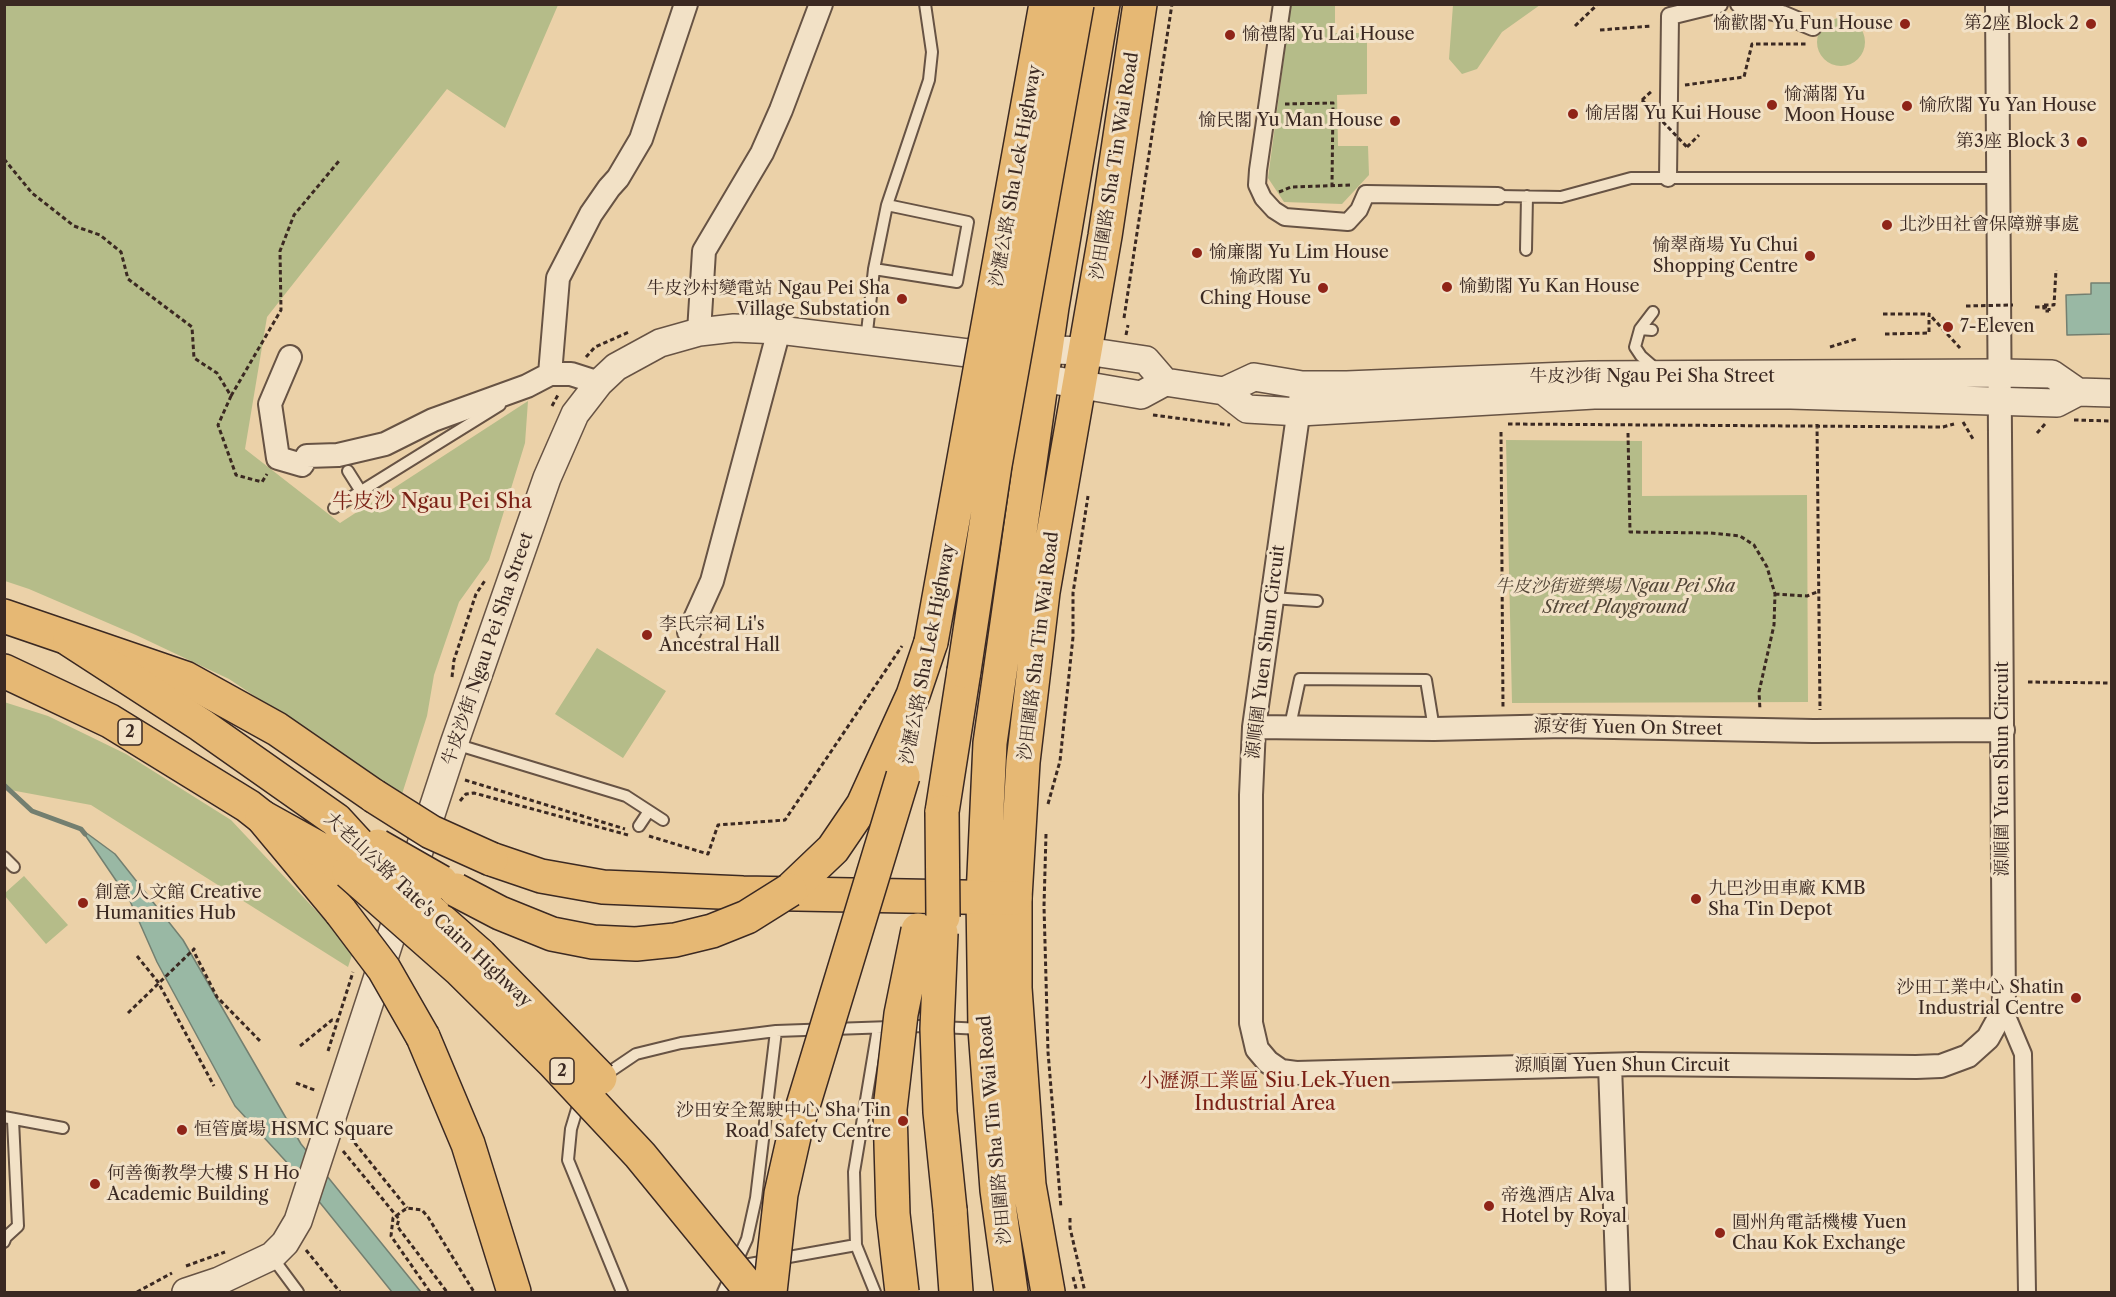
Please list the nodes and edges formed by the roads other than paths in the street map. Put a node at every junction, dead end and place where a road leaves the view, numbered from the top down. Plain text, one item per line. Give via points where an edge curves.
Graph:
1 (686, 4) edge
2 (821, 4) edge
3 (925, 4) edge
4 (1046, 4) edge
5 (1077, 4) edge
6 (1103, 4) edge
7 (1140, 4) edge
8 (1282, 4) edge
9 (1719, 4) edge
10 (1739, 4) edge
11 (1998, 4) edge
12 (1813, 27) dead end
13 (1668, 178) junction
14 (1999, 178) junction
15 (1498, 196) joint
16 (1527, 196) junction
17 (886, 205) junction
18 (1999, 223) junction
19 (1971, 224) dead end
20 (1526, 250) dead end
21 (874, 269) junction
22 (1653, 312) dead end
23 (1640, 329) junction
24 (779, 330) junction
25 (1652, 330) dead end
26 (699, 332) junction
27 (866, 341) junction
28 (1086, 351) junction
29 (290, 357) dead end
30 (1044, 365) junction
31 (550, 374) junction
32 (2001, 374) junction
33 (1662, 375) junction
34 (1165, 382) junction
35 (599, 383) junction
36 (1080, 384) junction
37 (1302, 385) junction
38 (527, 386) junction
39 (1224, 392) junction
40 (2078, 392) junction
41 (2112, 393) edge
42 (2001, 401) junction
43 (1300, 412) junction
44 (348, 471) dead end
45 (360, 490) junction
46 (334, 508) dead end
47 (1270, 598) junction
48 (1317, 601) dead end
49 (4, 616) edge
50 (689, 632) dead end
51 (70, 640) junction
52 (919, 640) junction
53 (4, 671) edge
54 (1290, 726) junction
55 (1254, 727) junction
56 (1434, 729) junction
57 (2003, 730) junction
58 (454, 744) junction
59 (649, 811) junction
60 (942, 812) junction
61 (262, 817) junction
62 (663, 820) dead end
63 (636, 830) road end
64 (351, 843) junction
65 (4, 857) edge
66 (14, 867) dead end
67 (999, 898) junction
68 (2004, 1009) junction
69 (878, 1028) junction
70 (985, 1029) junction
71 (776, 1032) junction
72 (1610, 1065) junction
73 (9, 1118) edge
74 (63, 1128) dead end
75 (4, 1242) edge
76 (856, 1245) junction
77 (272, 1256) junction
78 (736, 1263) junction
79 (186, 1293) edge
80 (298, 1293) edge
81 (513, 1293) edge
82 (622, 1293) edge
83 (723, 1293) edge
84 (752, 1293) edge
85 (770, 1293) edge
86 (778, 1293) edge
87 (875, 1293) edge
88 (902, 1293) edge
89 (956, 1293) edge
90 (1011, 1293) edge
91 (1048, 1293) edge
92 (1618, 1293) edge
93 (2027, 1293) edge

1 - 31 street via 641,139 591,214 558,278
2 - 26 street via 770,136 704,251
3 - 17 lane via 932,44 930,80
4 - 52 main road, 沙瀝公路 Sha Lek Highway, bridge
5 - 60 main road, 沙瀝公路 Sha Lek Highway, bridge via 995,465
6 - 30 main road, 沙田圍路 Sha Tin Wai Road
7 - 28 main road, 沙田圍路 Sha Tin Wai Road
8 - 15 street via 1258,170 1257,185 1263,198 1285,217 1348,222 1366,194
9 - 13 street via 1670,16
10 - 12 street via 1782,14
11 - 14 street, 源順圍 Yuen Shun Circuit
13 - 14 lane
13 - 16 lane via 1631,178 1561,196
14 - 18 street, 源順圍 Yuen Shun Circuit
15 - 16 lane
16 - 20 lane
17 - 21 lane
17 - 21 lane via 968,222 957,282
18 - 19 lane
18 - 32 street, 源順圍 Yuen Shun Circuit
21 - 27 lane
22 - 23 lane
23 - 25 lane
23 - 33 lane via 1637,351
24 - 26 street, 牛皮沙街 Ngau Pei Sha Street via 734,328
24 - 27 street, 牛皮沙街 Ngau Pei Sha Street
24 - 50 street via 712,581
26 - 35 street, 牛皮沙街 Ngau Pei Sha Street via 641,351
27 - 30 street, 牛皮沙街 Ngau Pei Sha Street via 968,353 990,348
28 - 30 street, 牛皮沙街 Ngau Pei Sha Street
28 - 34 street, 牛皮沙街 Ngau Pei Sha Street via 1146,360
28 - 36 main road, 沙田圍路 Sha Tin Wai Road
29 - 38 street via 270,404 278,458 302,465 307,456 338,455 385,444 433,420
30 - 36 street, 牛皮沙街 Ngau Pei Sha Street
30 - 67 main road, 沙田圍路 Sha Tin Wai Road via 991,730
31 - 35 street via 571,374
31 - 38 street
32 - 33 street, 牛皮沙街 Ngau Pei Sha Street
32 - 40 street, 牛皮沙街 Ngau Pei Sha Street via 2052,374
32 - 42 street, 源順圍 Yuen Shun Circuit
33 - 37 street, 牛皮沙街 Ngau Pei Sha Street
34 - 36 street, 牛皮沙街 Ngau Pei Sha Street via 1141,395
34 - 39 street, 牛皮沙街 Ngau Pei Sha Street
35 - 58 street, 牛皮沙街 Ngau Pei Sha Street via 575,414 548,478
36 - 67 main road, 沙田圍路 Sha Tin Wai Road via 1037,636 1023,762
37 - 39 street, 牛皮沙街 Ngau Pei Sha Street via 1254,377
37 - 43 street, 源順圍 Yuen Shun Circuit
38 - 45 lane
39 - 43 street, 牛皮沙街 Ngau Pei Sha Street via 1247,409
40 - 41 street, 牛皮沙街 Ngau Pei Sha Street
40 - 42 street, 牛皮沙街 Ngau Pei Sha Street via 2056,403
42 - 43 street, 牛皮沙街 Ngau Pei Sha Street via 1594,395
42 - 57 street, 源順圍 Yuen Shun Circuit
43 - 47 street, 源順圍 Yuen Shun Circuit
44 - 45 lane
45 - 46 lane
47 - 48 lane
47 - 55 street, 源順圍 Yuen Shun Circuit
49 - 51 main road, 大老山公路 Tate's Cairn Highway / 2
51 - 64 main road, 大老山公路 Tate's Cairn Highway / 2 via 201,725
51 - 67 main road, bridge via 185,678 277,729 431,832 490,859 541,876 603,887
52 - 64 main road, bridge via 913,695 875,781 846,833 819,865 790,890 747,916 712,931 636,944 593,942 552,934
52 - 85 main road, 沙瀝公路 Sha Lek Highway, bridge via 921,704 892,817 795,1132 781,1194
53 - 61 main road, 大老山公路 Tate's Cairn Highway / 2 via 110,721
54 - 55 street, 源安街 Yuen On Street
54 - 56 street, 源安街 Yuen On Street
54 - 56 lane via 1300,679 1426,680
55 - 72 street, 源順圍 Yuen Shun Circuit via 1251,1023 1257,1049 1268,1062 1281,1071 1296,1073
56 - 57 street, 源安街 Yuen On Street via 1564,726
57 - 68 street, 源順圍 Yuen Shun Circuit
58 - 59 lane via 627,796
58 - 77 street, 牛皮沙街 Ngau Pei Sha Street via 300,1234
59 - 62 lane
59 - 63 lane
60 - 88 main road, 沙瀝公路 Sha Lek Highway, bridge via 894,1062 890,1163
60 - 89 main road, bridge via 943,917 937,1029
61 - 64 main road, 大老山公路 Tate's Cairn Highway / 2 via 316,847
61 - 81 main road, bridge via 341,912 394,984 423,1037 468,1144
64 - 84 main road, 大老山公路 Tate's Cairn Highway / 2, bridge via 459,969 553,1062 655,1173
64 - 86 main road, 大老山公路 Tate's Cairn Highway / 2, bridge via 474,949 599,1077 674,1160
65 - 66 lane
67 - 70 main road, 沙田圍路 Sha Tin Wai Road
67 - 91 main road, 沙田圍路 Sha Tin Wai Road via 1015,988 1029,1185
68 - 72 street, 源順圍 Yuen Shun Circuit via 1996,1028 1981,1046 1968,1056 1941,1066
68 - 93 street via 2023,1054
69 - 70 lane
69 - 71 lane
69 - 76 lane via 854,1172
70 - 90 main road, 沙田圍路 Sha Tin Wai Road via 997,1190
71 - 78 lane via 756,1198 747,1239
71 - 82 lane via 681,1043 636,1054 606,1074 578,1101 568,1160
72 - 92 street
73 - 74 lane
73 - 75 lane via 18,1226
76 - 78 lane via 744,1265
76 - 87 lane
77 - 79 street
77 - 80 lane
78 - 83 lane

